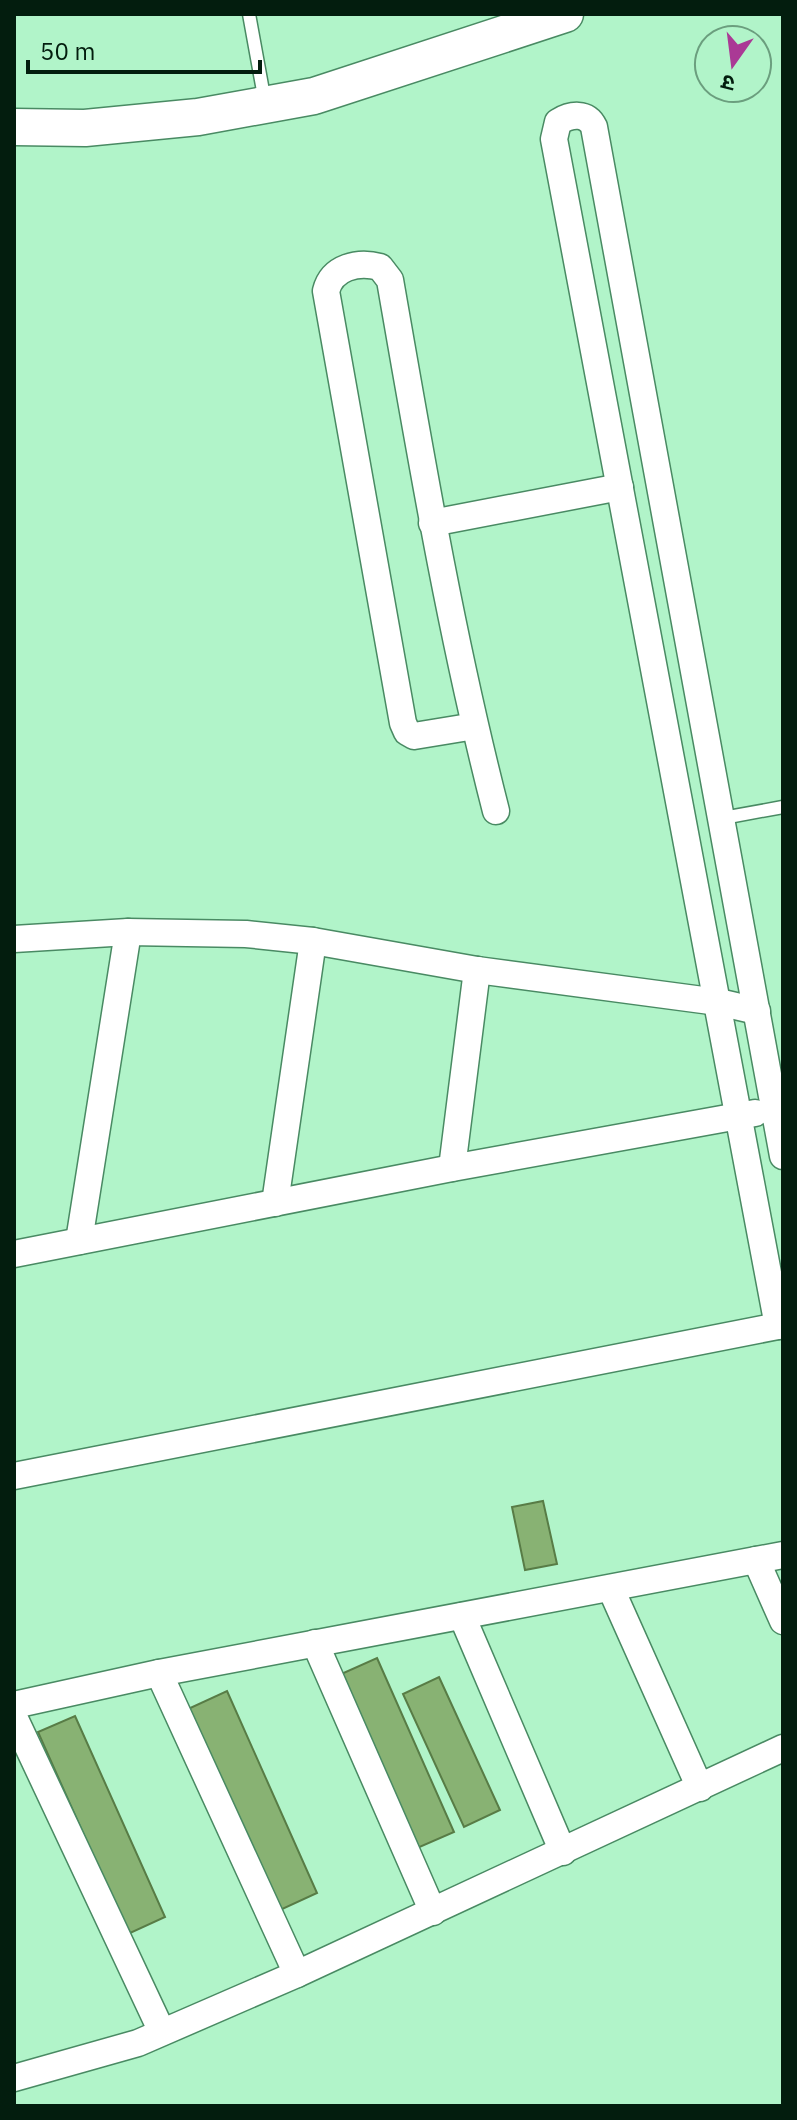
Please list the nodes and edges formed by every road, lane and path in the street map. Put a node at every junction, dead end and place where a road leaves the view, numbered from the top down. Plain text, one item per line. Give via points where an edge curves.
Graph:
1 (249, 14) edge
2 (565, 14) edge
3 (266, 105) junction
4 (14, 127) edge
5 (620, 487) junction
6 (432, 523) junction
7 (475, 726) junction
8 (783, 807) edge
9 (496, 811) dead end
10 (723, 818) junction
11 (128, 932) junction
12 (14, 939) edge
13 (313, 941) junction
14 (477, 970) junction
15 (718, 1002) junction
16 (757, 1011) junction
17 (774, 1108) junction
18 (739, 1117) junction
19 (783, 1156) edge
20 (452, 1168) junction
21 (275, 1203) junction
22 (79, 1241) junction
23 (14, 1254) edge
24 (780, 1326) edge
25 (14, 1476) edge
26 (783, 1555) edge
27 (756, 1560) junction
28 (611, 1589) junction
29 (462, 1616) junction
30 (783, 1621) edge
31 (315, 1643) junction
32 (159, 1673) junction
33 (14, 1705) edge
34 (14, 1717) edge
35 (783, 1748) edge
36 (700, 1788) junction
37 (563, 1852) junction
38 (433, 1912) junction
39 (297, 1974) junction
40 (162, 2032) junction
41 (15, 2076) edge

1 - 3 lane
2 - 3 main road via 314,96
3 - 4 main road via 85,128
5 - 6 street
5 - 10 street via 554,139 558,122 574,116 591,120 594,127
5 - 15 street
6 - 7 street
6 - 7 street via 390,280 380,267 369,264 340,269 326,291 403,723 414,736
7 - 9 street
8 - 10 lane
10 - 16 street
11 - 12 street
11 - 13 street
11 - 22 street
13 - 14 street
13 - 21 street
14 - 15 street
14 - 20 street
15 - 16 street
15 - 18 street
16 - 17 street
17 - 18 street
17 - 19 street
18 - 20 street
18 - 24 street
20 - 21 street
21 - 22 street
22 - 23 street
24 - 25 street
26 - 27 street
27 - 28 street
27 - 30 street
28 - 29 street
28 - 36 street
29 - 31 street
29 - 37 street
31 - 32 street
31 - 38 street
32 - 33 street
32 - 39 street
34 - 40 street
35 - 36 street
36 - 37 street
37 - 38 street
38 - 39 street
39 - 40 street
40 - 41 street

